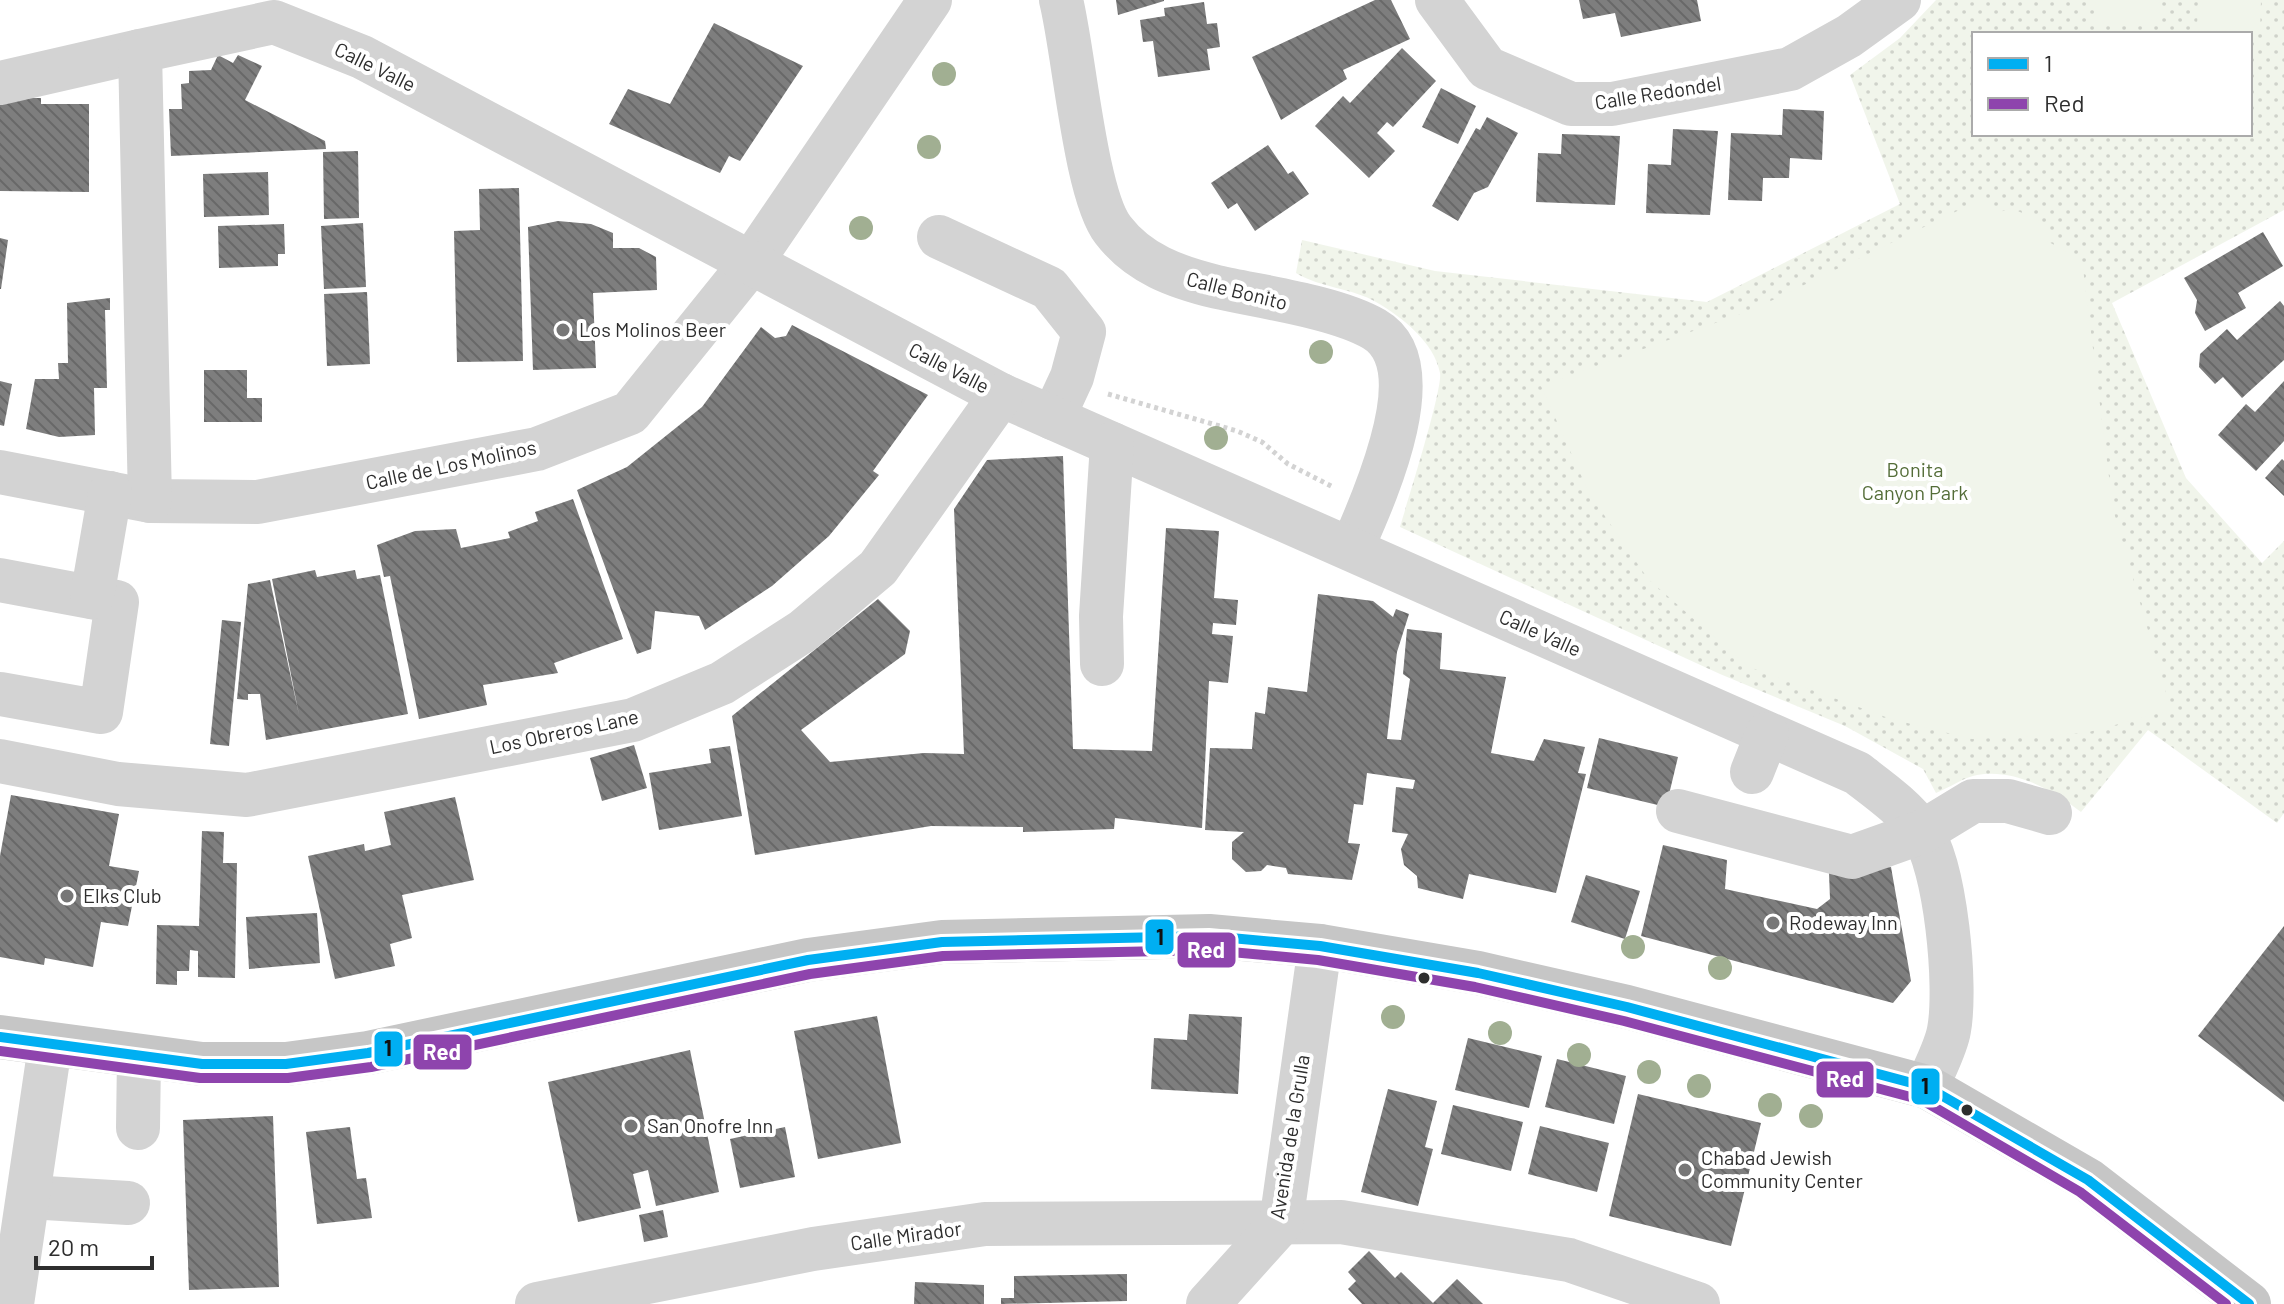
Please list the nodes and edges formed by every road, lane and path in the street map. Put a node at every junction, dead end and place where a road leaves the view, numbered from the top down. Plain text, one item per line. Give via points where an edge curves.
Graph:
1 (930, 0) edge
2 (1061, 0) edge
3 (1437, 0) edge
4 (1899, 0) edge
5 (140, 51) junction
6 (0, 83) edge
7 (939, 237) dead end
8 (751, 263) junction
9 (1001, 395) junction
10 (1061, 400) junction
11 (1112, 444) junction
12 (0, 472) edge
13 (130, 497) junction
14 (1370, 507) junction
15 (1352, 548) junction
16 (0, 580) edge
17 (92, 597) junction
18 (1102, 664) dead end
19 (0, 694) edge
20 (0, 761) edge
21 (1678, 811) dead end
22 (2050, 813) dead end
23 (1922, 832) junction
24 (1320, 946) junction
25 (0, 1037) edge
26 (50, 1046) junction
27 (139, 1057) junction
28 (1927, 1087) junction
29 (138, 1128) dead end
30 (29, 1197) junction
31 (128, 1203) dead end
32 (1281, 1223) junction
33 (0, 1302) edge
34 (12, 1304) edge
35 (537, 1304) edge
36 (1208, 1304) edge
37 (1698, 1304) edge
38 (2249, 1304) edge

1 - 8 street, Calle de Los Molinos
2 - 14 street, Calle Bonito via 1098,196 1110,227 1126,245 1146,261 1193,281 1353,319 1378,331 1392,349 1403,388
3 - 4 street, Calle Redondel via 1487,68 1571,104 1612,104 1790,69
5 - 6 street, Calle Valle
5 - 8 street, Calle Valle via 274,22 362,57
5 - 13 street
7 - 10 street via 1049,288 1084,332
8 - 9 street, Calle Valle
8 - 13 street, Calle de Los Molinos via 630,413 537,449 258,502
9 - 10 street, Calle Valle
9 - 20 street, Los Obreros Lane via 878,568 803,631 722,683 633,720 247,795 118,784
10 - 11 street, Calle Valle
10 - 14 path via 1237,431
11 - 15 street, Calle Valle
11 - 18 street
12 - 13 street, Calle de Los Molinos
13 - 17 street
14 - 15 street, Calle Bonito
15 - 23 street, Calle Valle via 1759,753 1857,773
16 - 17 street
17 - 19 street via 117,602 101,712
21 - 23 street via 1852,857
22 - 23 street via 2008,801 1973,801
23 - 28 street, Calle Valle via 1942,893 1949,950 1949,1030
24 - 27 main road via 1209,936 942,942 808,960 368,1053 286,1064
24 - 28 main road via 1478,973 1627,1007
24 - 32 street, Avenida de la Grulla
25 - 26 main road
26 - 27 main road
26 - 30 street
27 - 29 street
28 - 38 main road via 2088,1180
30 - 31 street
30 - 34 street
32 - 35 street, Calle Mirador via 985,1224 813,1249
32 - 36 street, Avenida de la Grulla
32 - 37 street, Calle Mirador via 1389,1228 1569,1260
33 - 34 street

